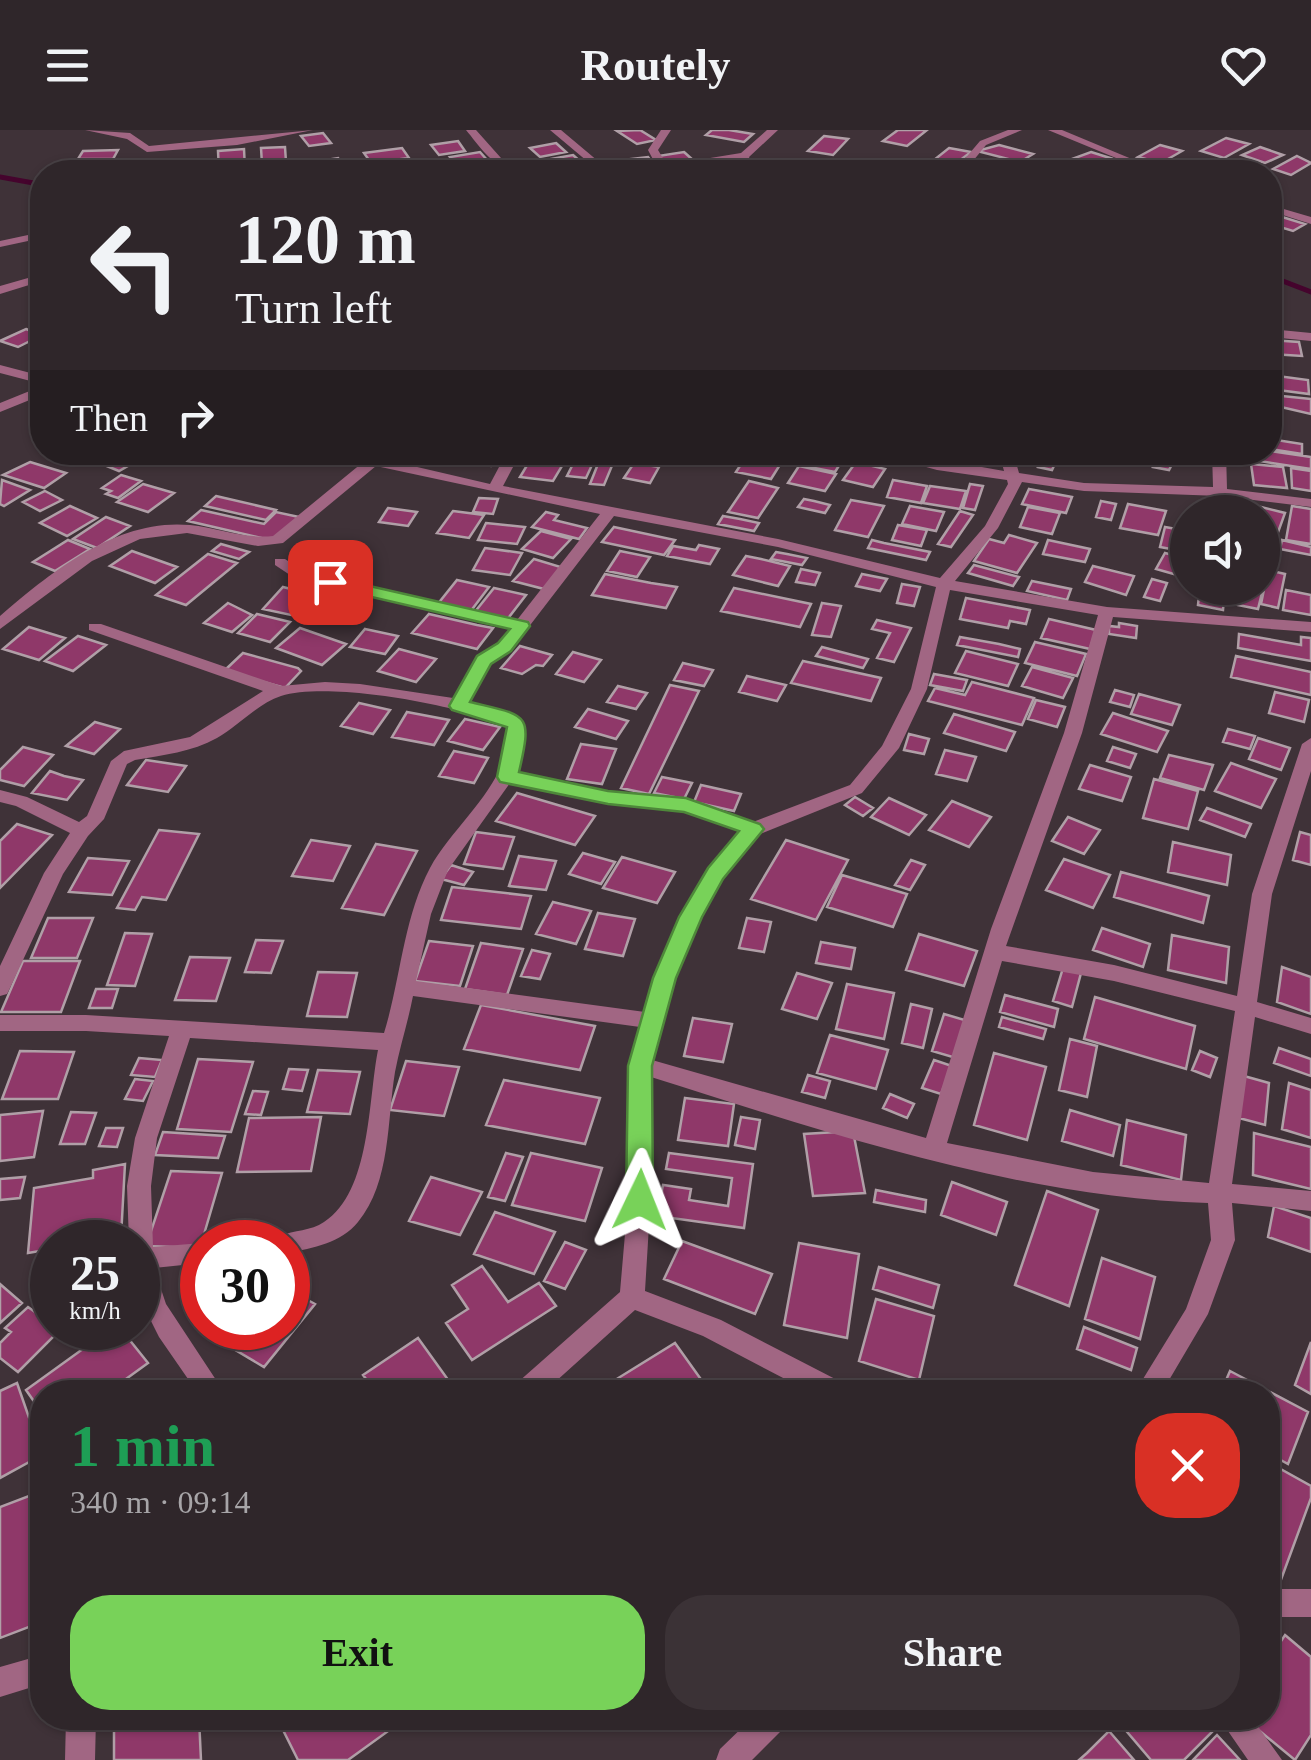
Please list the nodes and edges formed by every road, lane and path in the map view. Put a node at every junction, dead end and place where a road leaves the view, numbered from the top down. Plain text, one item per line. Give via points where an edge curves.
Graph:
1 (90, 130) edge
2 (308, 130) edge
3 (472, 130) edge
4 (555, 130) edge
5 (666, 130) edge
6 (773, 130) edge
7 (1016, 130) edge
8 (1053, 130) edge
9 (744, 156) junction
10 (497, 160) edge
11 (591, 160) edge
12 (658, 160) edge
13 (721, 160) edge
14 (746, 160) edge
15 (969, 160) edge
16 (1128, 160) edge
17 (1282, 212) edge
18 (1311, 221) edge
19 (30, 238) edge
20 (0, 244) edge
21 (30, 281) edge
22 (0, 290) edge
23 (1282, 334) edge
24 (1311, 338) edge
25 (0, 369) edge
26 (30, 377) edge
27 (30, 395) edge
28 (0, 408) edge
29 (368, 465) edge
30 (390, 465) edge
31 (507, 465) edge
32 (933, 465) edge
33 (1008, 465) edge
34 (1219, 465) edge
35 (1010, 475) junction
36 (494, 489) junction
37 (1220, 492) junction
38 (1311, 503) edge
39 (610, 511) junction
40 (280, 562) dead end
41 (944, 584) junction
42 (1107, 612) junction
43 (0, 624) edge
44 (521, 626) junction
45 (95, 627) dead end
46 (1311, 627) edge
47 (279, 691) junction
48 (458, 706) junction
49 (1311, 744) edge
50 (508, 777) junction
51 (0, 796) edge
52 (753, 829) junction
53 (82, 831) junction
54 (994, 952) junction
55 (0, 988) edge
56 (406, 988) junction
57 (1248, 1006) junction
58 (652, 1020) junction
59 (0, 1022) edge
60 (1311, 1026) edge
61 (182, 1029) junction
62 (389, 1042) junction
63 (640, 1066) junction
64 (934, 1150) junction
65 (1220, 1191) junction
66 (1311, 1202) edge
67 (140, 1220) edge
68 (310, 1237) edge
69 (632, 1296) junction
70 (160, 1317) edge
71 (203, 1380) edge
72 (539, 1380) edge
73 (811, 1380) edge
74 (1155, 1380) edge
75 (1280, 1603) edge
76 (1311, 1603) edge
77 (30, 1673) edge
78 (0, 1682) edge
79 (81, 1730) edge
80 (760, 1730) edge
81 (1243, 1730) edge
82 (80, 1760) edge
83 (731, 1760) edge
84 (1267, 1760) edge

1 - 2 street via 130,136 147,149
3 - 10 street
4 - 11 street
5 - 12 street via 653,150
6 - 9 street
7 - 15 street via 983,142
8 - 16 street
9 - 13 street
9 - 14 street
17 - 18 street
19 - 20 street
21 - 22 street
23 - 24 street
25 - 26 street
27 - 28 street
29 - 43 street via 278,540 142,530 116,540
30 - 36 street
31 - 36 street
32 - 35 street
33 - 35 street
34 - 37 street
35 - 37 street via 1084,488
35 - 41 street via 1015,484 990,528
36 - 39 street
37 - 38 street
39 - 41 street
39 - 44 street
40 - 44 street via 301,576
41 - 42 street
41 - 52 street via 919,688 890,748 856,789
42 - 46 street
42 - 54 street via 1074,733
44 - 48 street via 484,660
45 - 47 street
47 - 48 street via 326,685
47 - 53 street via 204,738 120,761 106,798
48 - 50 street via 516,724
49 - 57 street via 1262,894
50 - 52 street via 608,798 686,805
50 - 56 street via 449,851 426,898
51 - 53 street
52 - 58 street via 690,917
53 - 55 street via 54,873
54 - 57 street via 1079,963
54 - 64 street
56 - 58 street
56 - 62 street
57 - 60 street
57 - 65 street
58 - 63 street
59 - 61 street
61 - 62 street
61 - 67 street via 146,1138
62 - 68 street via 370,1164 350,1214 333,1230
63 - 64 street
63 - 69 street
64 - 65 street via 1161,1191
65 - 66 street
65 - 74 street via 1224,1240 1196,1314
69 - 72 street
69 - 73 street
70 - 71 street
75 - 76 street
77 - 78 street
79 - 82 street
80 - 83 street
81 - 84 street

